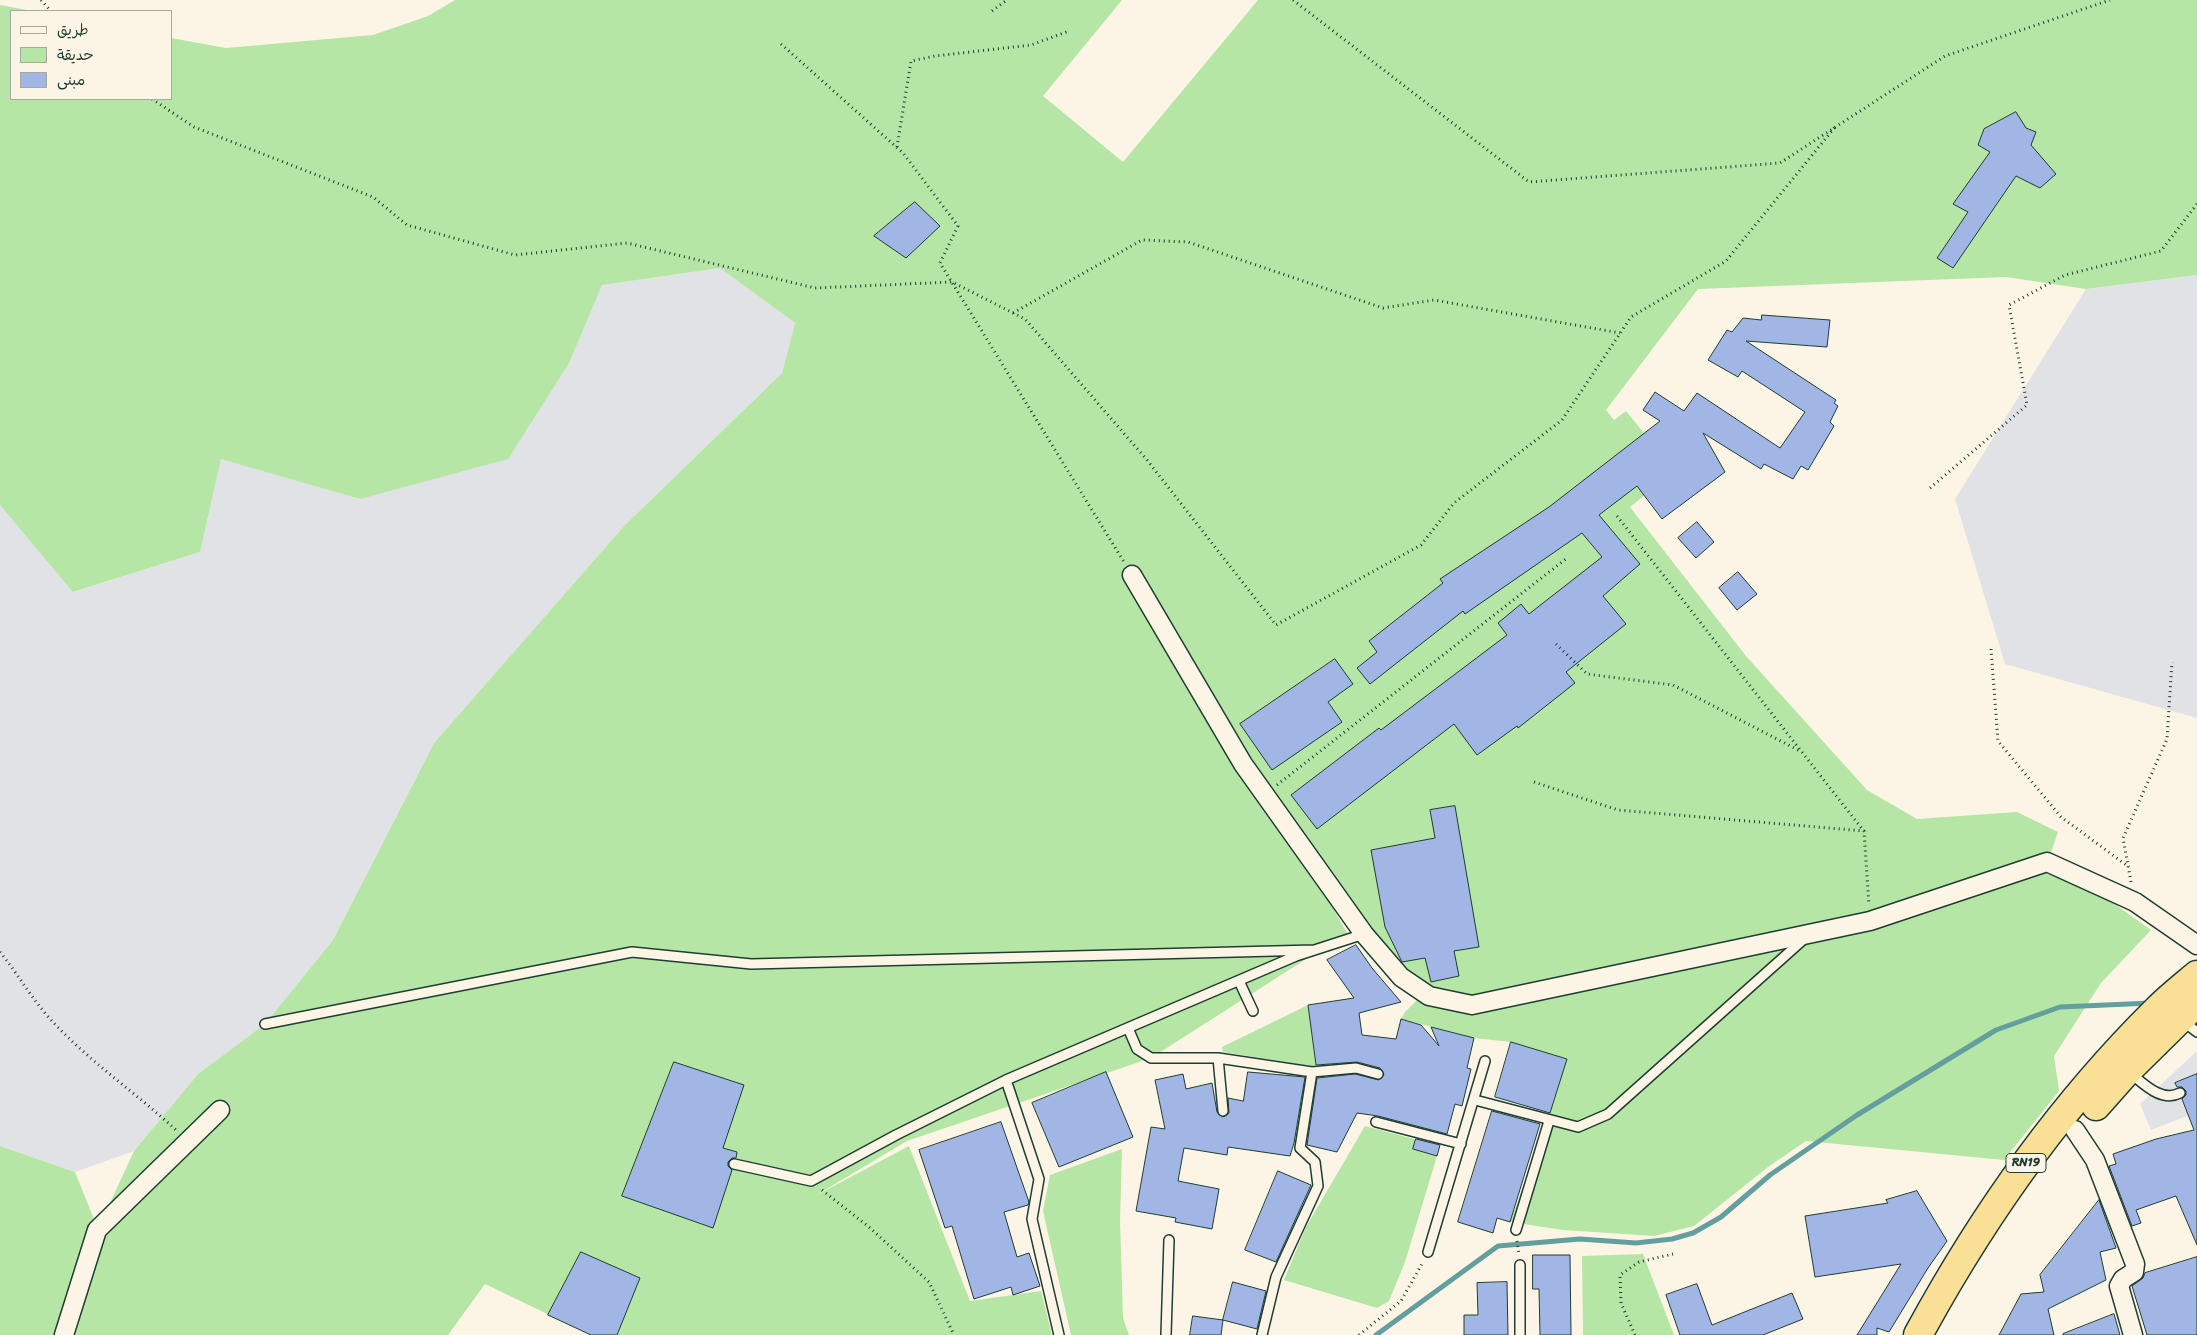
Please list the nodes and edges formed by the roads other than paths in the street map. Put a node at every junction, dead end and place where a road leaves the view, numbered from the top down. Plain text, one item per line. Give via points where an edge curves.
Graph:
1 (1132, 575) road end
2 (1810, 933) junction
3 (1364, 934) junction
4 (2197, 945) edge
5 (1315, 950) junction
6 (1239, 981) junction
7 (2186, 1004) edge
8 (1253, 1011) dead end
9 (265, 1024) dead end
10 (1128, 1028) junction
11 (1218, 1058) junction
12 (1485, 1061) dead end
13 (2127, 1071) junction
14 (1312, 1072) junction
15 (1378, 1074) dead end
16 (1006, 1080) junction
17 (2180, 1094) dead end
18 (1474, 1100) junction
19 (220, 1110) dead end
20 (1223, 1111) dead end
21 (1549, 1121) junction
22 (1376, 1122) dead end
23 (2075, 1130) junction
24 (1461, 1144) junction
25 (734, 1164) dead end
26 (1516, 1230) road end
27 (1169, 1240) dead end
28 (1428, 1252) road end
29 (1520, 1265) road end
30 (64, 1335) edge
31 (1060, 1335) edge
32 (1166, 1335) edge
33 (1262, 1335) edge
34 (1520, 1335) edge
35 (1918, 1335) edge
36 (1938, 1335) edge
37 (2132, 1335) edge

1 - 3 street via 1243,764
2 - 3 street via 1472,1005 1429,996 1401,977
2 - 4 street via 1870,920 2047,862 2135,902
2 - 21 lane via 1608,1114 1578,1127
3 - 5 lane
5 - 6 lane
5 - 9 lane via 752,964 632,952
6 - 8 lane
6 - 10 lane
7 - 13 highway, RN19
7 - 35 highway, RN19 via 2104,1067 2036,1150 1965,1253
10 - 11 lane via 1137,1049 1151,1058
10 - 16 lane
11 - 14 lane
11 - 20 lane
12 - 18 lane
13 - 17 lane via 2161,1095
13 - 23 highway, RN19
14 - 15 lane via 1356,1068
14 - 33 lane via 1300,1148 1315,1162 1318,1186 1276,1277
16 - 25 lane via 811,1181
16 - 31 lane via 1039,1180 1032,1220
18 - 21 lane
18 - 24 lane
19 - 30 street via 97,1230
21 - 26 lane
22 - 24 lane
23 - 36 highway, RN19 via 1983,1257
23 - 37 street via 2095,1160 2135,1264 2134,1272 2119,1286
24 - 28 lane
27 - 32 lane
29 - 34 lane

